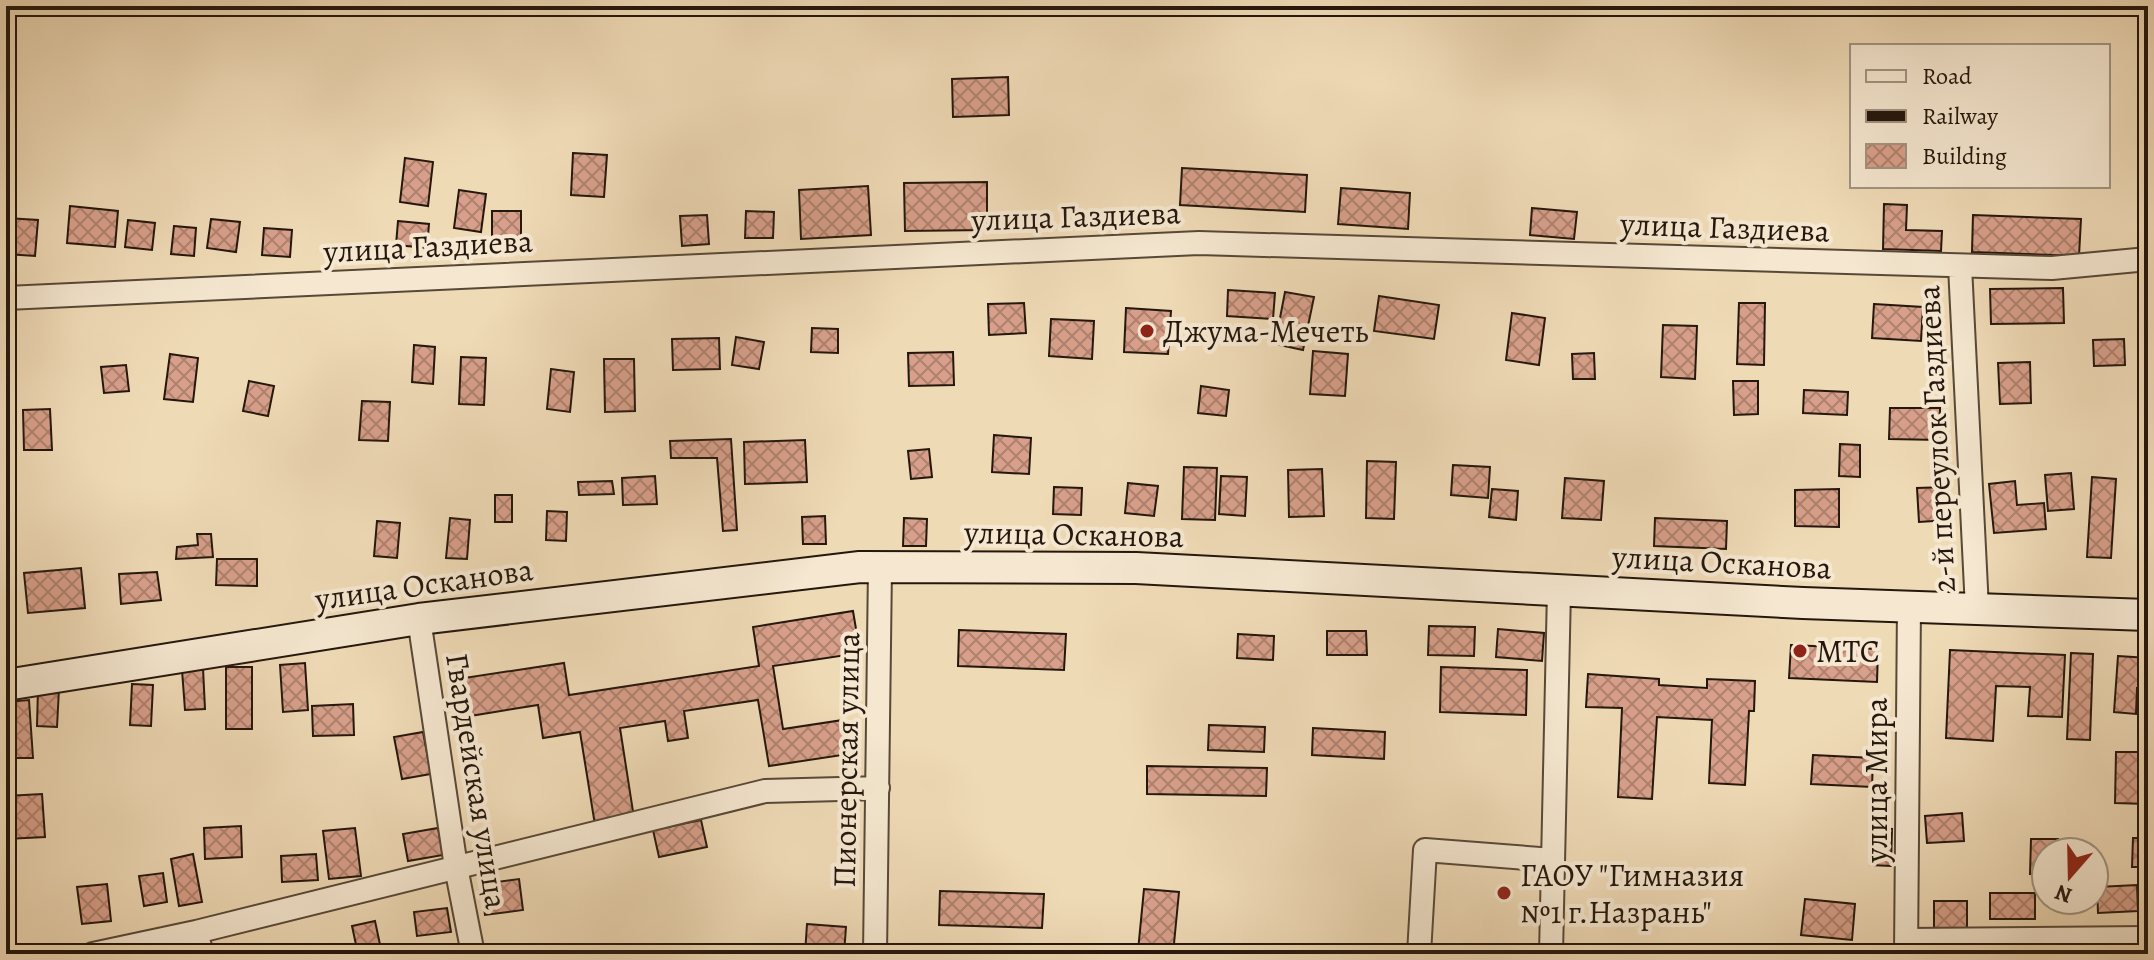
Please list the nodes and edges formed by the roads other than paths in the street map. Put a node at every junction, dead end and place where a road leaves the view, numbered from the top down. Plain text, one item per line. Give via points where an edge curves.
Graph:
1 (2148, 259) edge
2 (1960, 266) junction
3 (6, 298) edge
4 (880, 567) junction
5 (1559, 590) junction
6 (1909, 606) junction
7 (1977, 609) junction
8 (2148, 615) edge
9 (419, 619) junction
10 (6, 685) edge
11 (878, 788) junction
12 (1553, 860) junction
13 (456, 867) junction
14 (196, 932) junction
15 (2148, 938) edge
16 (1906, 947) edge
17 (93, 954) edge
18 (202, 954) edge
19 (473, 954) edge
20 (875, 954) edge
21 (1419, 954) edge
22 (1551, 954) edge

1 - 2 street, улица Газдиева via 2052,268
2 - 3 street, улица Газдиева via 1199,243
2 - 7 street, 2-й переулок Газдиева
4 - 5 main road, улица Осканова via 1136,568
4 - 9 main road, улица Осканова
4 - 11 street, Пионерская улица
5 - 6 main road, улица Осканова
5 - 12 street
6 - 7 main road, улица Осканова
6 - 16 street, улица Мира
7 - 8 main road, улица Осканова
9 - 10 main road, улица Осканова
9 - 13 street, Гвардейская улица
11 - 13 street via 765,791
11 - 20 street, Пионерская улица
12 - 21 street via 1425,850
12 - 22 street
13 - 14 street
13 - 19 street, Гвардейская улица
14 - 17 street
14 - 18 street
15 - 16 street

